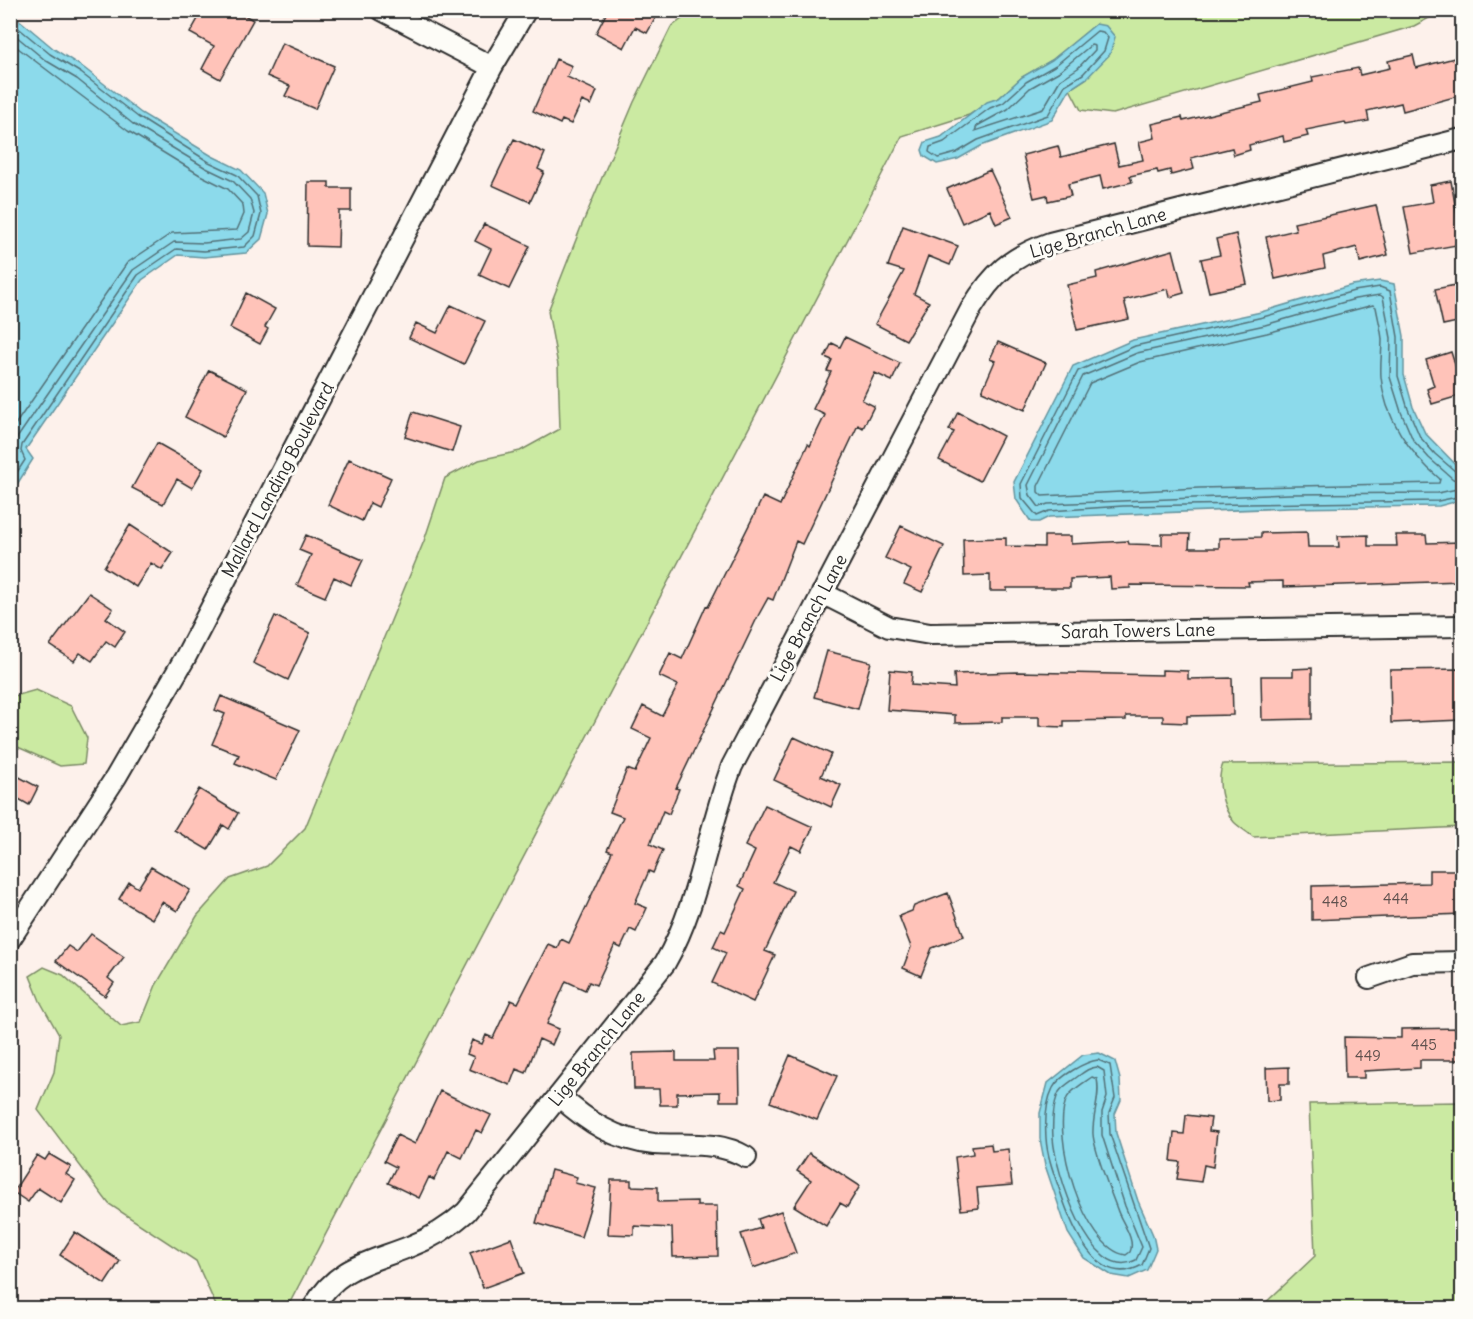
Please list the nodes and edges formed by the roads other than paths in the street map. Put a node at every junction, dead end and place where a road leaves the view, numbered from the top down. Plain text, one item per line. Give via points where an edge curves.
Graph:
1 (382, 10) edge
2 (526, 10) edge
3 (492, 67) junction
4 (1462, 140) edge
5 (822, 593) junction
6 (1462, 626) edge
7 (10, 939) edge
8 (1462, 962) edge
9 (1369, 978) dead end
10 (560, 1097) junction
11 (746, 1157) dead end
12 (313, 1308) edge

1 - 3 street
2 - 3 street, Mallard Landing Boulevard
3 - 7 street, Mallard Landing Boulevard via 185,658 116,777
4 - 5 street, Lige Branch Lane via 1050,243 1015,258 998,271 971,309
5 - 6 street, Sarah Towers Lane via 889,627 930,634
5 - 10 street, Lige Branch Lane via 732,766 681,935 653,978
8 - 9 street via 1412,963
10 - 11 street via 585,1119 621,1138 656,1144 720,1146
10 - 12 street, Lige Branch Lane via 480,1196 450,1226 346,1271

